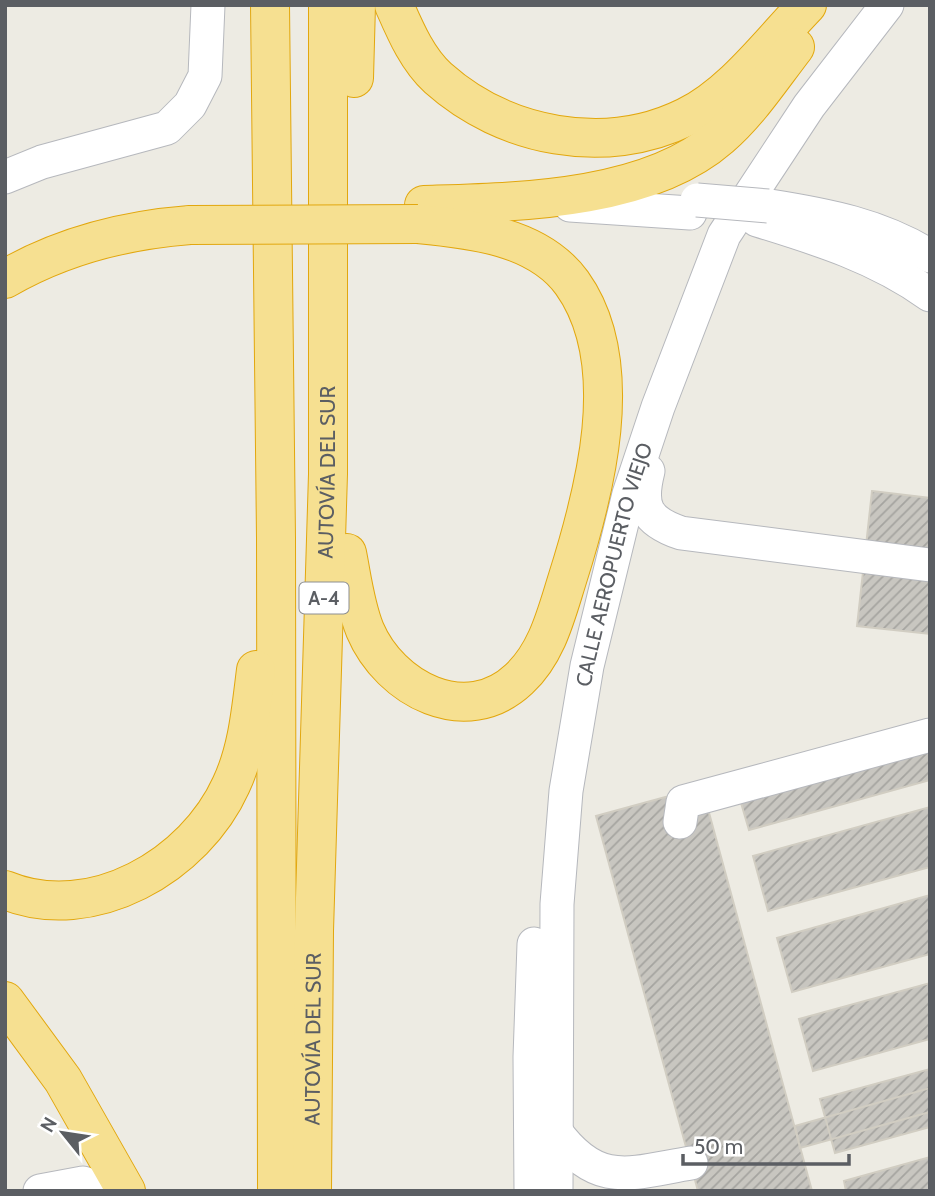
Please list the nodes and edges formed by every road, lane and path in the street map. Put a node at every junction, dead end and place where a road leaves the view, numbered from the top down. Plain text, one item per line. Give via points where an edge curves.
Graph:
1 (208, 5) edge
2 (270, 5) edge
3 (328, 5) edge
4 (356, 5) edge
5 (394, 5) edge
6 (807, 5) edge
7 (826, 5) edge
8 (872, 5) edge
9 (887, 5) edge
10 (5, 177) edge
11 (489, 203) junction
12 (763, 213) junction
13 (418, 214) junction
14 (190, 215) junction
15 (930, 256) edge
16 (5, 257) edge
17 (5, 279) edge
18 (930, 295) edge
19 (694, 311) junction
20 (598, 470) junction
21 (276, 538) junction
22 (347, 552) junction
23 (930, 565) edge
24 (321, 706) junction
25 (558, 730) junction
26 (930, 735) edge
27 (680, 822) dead end
28 (5, 890) edge
29 (5, 1002) edge
30 (556, 1132) junction
31 (40, 1191) edge
32 (109, 1191) edge
33 (126, 1191) edge
34 (277, 1191) edge
35 (312, 1191) edge
36 (531, 1191) edge
37 (556, 1191) edge
38 (611, 1191) edge

1 - 10 street via 205,76 190,104 167,128 42,162
2 - 21 highway, AUTOVÍA DEL SUR / A-4
3 - 24 highway, AUTOVÍA DEL SUR / A-4 via 328,474
4 - 22 highway
5 - 6 highway via 410,40 436,76 474,104 512,123 566,138 633,136 687,117 725,89
7 - 11 highway via 755,100 719,138 680,164 612,187
8 - 25 street via 781,127 714,230 673,326 618,491
9 - 19 street, CALLE AEROPUERTO VIEJO via 763,173 724,236
11 - 12 street, bridge
11 - 13 highway
12 - 15 street via 837,217 881,230
12 - 18 street via 899,273
13 - 14 highway
13 - 20 highway via 498,235 534,252 572,282 597,341
14 - 16 highway via 147,210 61,233
14 - 17 highway via 40,259
19 - 23 street via 647,475 644,495 648,513 659,525 681,533
19 - 30 street, CALLE AEROPUERTO VIEJO via 629,494 575,732 557,904
20 - 22 highway via 558,610 541,651 518,680 489,697 464,702 433,698 395,673 365,629
20 - 25 street, CALLE AEROPUERTO VIEJO
21 - 28 highway via 258,607 248,733 232,784 212,821 187,850 114,891 72,900 23,897
21 - 34 highway, AUTOVÍA DEL SUR / A-4
22 - 24 highway via 343,646
24 - 35 highway, AUTOVÍA DEL SUR / A-4 via 311,1046
25 - 36 street, CALLE AEROPUERTO VIEJO via 542,838 533,961
26 - 27 street via 683,802
29 - 33 highway via 63,1080
30 - 37 street, CALLE AEROPUERTO VIEJO
30 - 38 street via 582,1160 613,1174 691,1163
31 - 32 street via 83,1183

